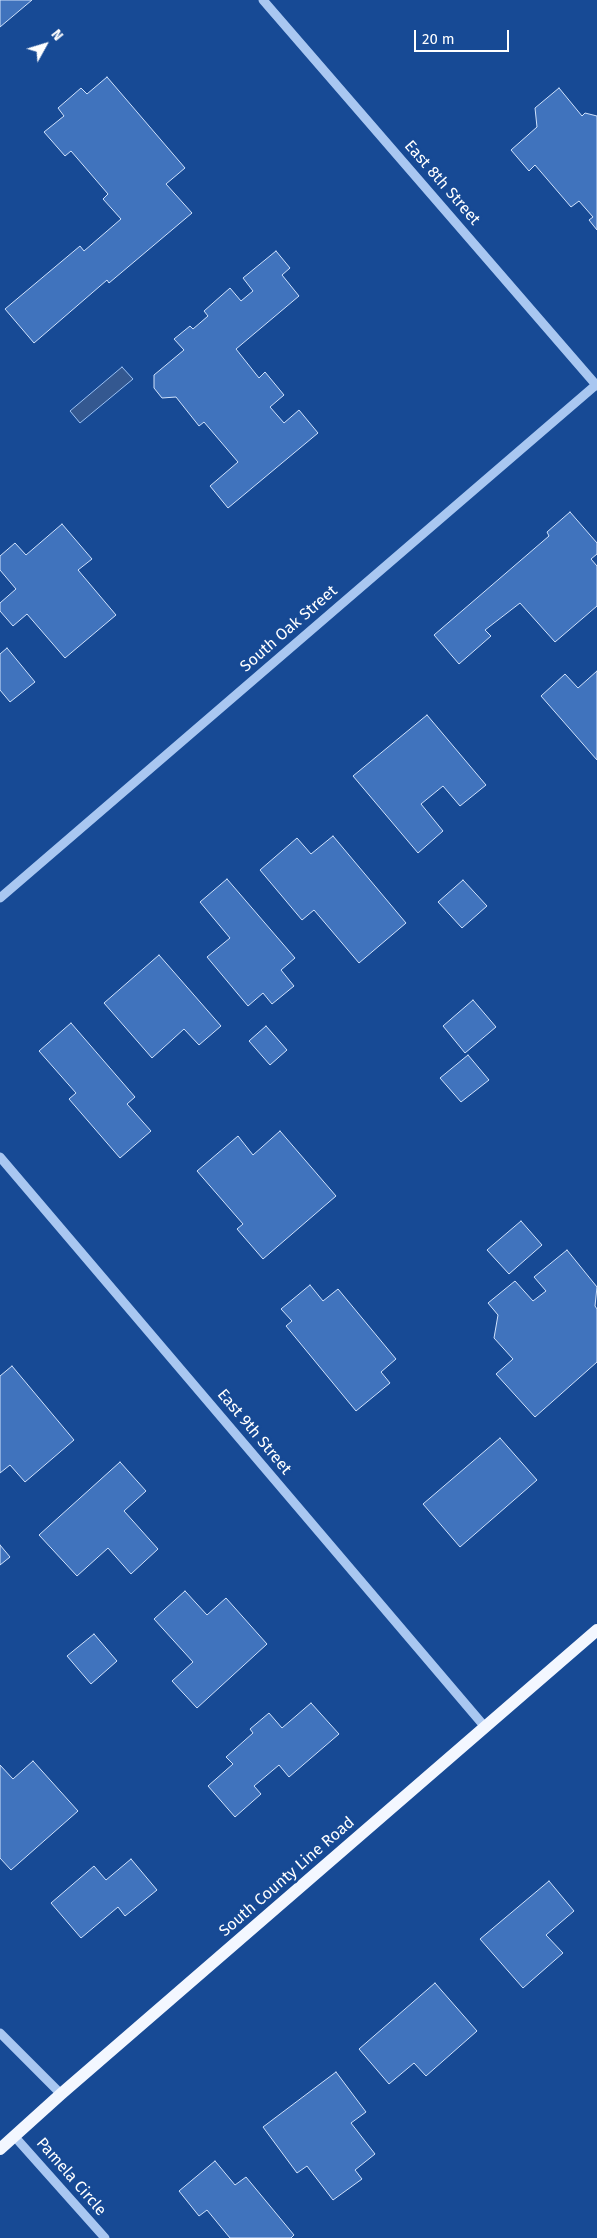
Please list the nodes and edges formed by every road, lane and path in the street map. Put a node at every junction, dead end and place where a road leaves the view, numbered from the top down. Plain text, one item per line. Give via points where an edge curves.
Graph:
1 (264, 0) edge
2 (597, 385) edge
3 (0, 898) edge
4 (0, 1157) edge
5 (597, 1630) edge
6 (485, 1727) junction
7 (0, 2033) edge
8 (61, 2094) junction
9 (15, 2136) junction
10 (0, 2149) edge
11 (104, 2238) edge

1 - 2 street, East 8th Street
2 - 3 street, South Oak Street
4 - 6 street, East 9th Street
5 - 6 main road, South County Line Road
6 - 8 main road, South County Line Road
7 - 8 street
8 - 9 main road, South County Line Road
9 - 10 main road, South County Line Road
9 - 11 street, Pamela Circle

